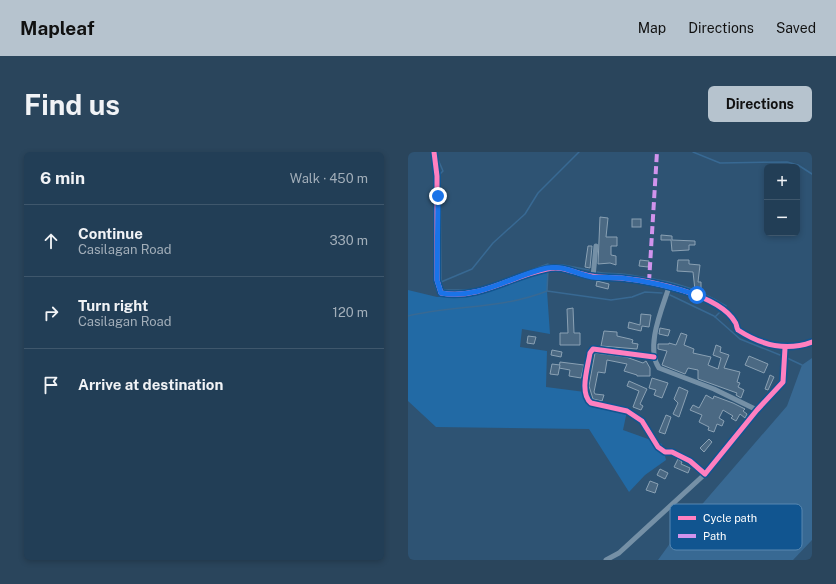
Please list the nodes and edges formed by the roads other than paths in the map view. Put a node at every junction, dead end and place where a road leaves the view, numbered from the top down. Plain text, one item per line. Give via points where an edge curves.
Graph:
1 (434, 152) edge
2 (596, 246) dead end
3 (592, 277) junction
4 (669, 287) junction
5 (812, 342) edge
6 (785, 348) junction
7 (654, 357) junction
8 (757, 410) junction
9 (705, 474) junction
10 (672, 504) edge
11 (670, 506) edge
12 (606, 560) edge

1 - 3 street via 437,176 437,280 441,293 459,294 490,288 554,268 565,268
2 - 3 street
3 - 4 street via 622,278
4 - 6 street via 712,302 735,321 741,332 760,342
4 - 7 street via 659,313
5 - 6 street
6 - 8 street via 783,382
7 - 8 street via 659,368 714,389
7 - 9 street via 592,349 585,392 588,400 591,403 627,411 642,421 658,447 690,460
8 - 9 street
9 - 10 street
11 - 12 street via 619,553

